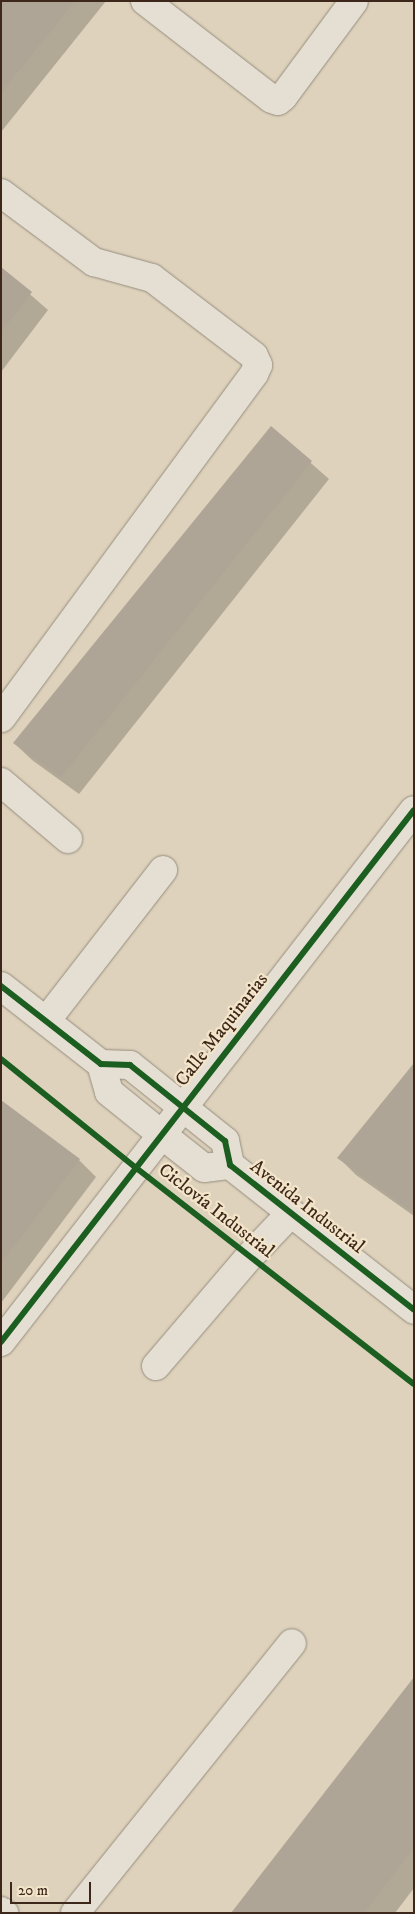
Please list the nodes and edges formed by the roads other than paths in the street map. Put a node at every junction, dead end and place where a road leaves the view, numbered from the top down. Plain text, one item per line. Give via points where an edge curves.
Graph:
1 (145, 1) edge
2 (354, 1) edge
3 (1, 193) edge
4 (1, 718) edge
5 (1, 782) edge
6 (414, 810) edge
7 (68, 839) dead end
8 (163, 870) dead end
9 (1, 986) edge
10 (46, 1021) junction
11 (101, 1064) junction
12 (182, 1106) junction
13 (161, 1134) junction
14 (230, 1165) junction
15 (291, 1213) junction
16 (414, 1310) edge
17 (1, 1342) edge
18 (156, 1366) dead end
19 (292, 1643) dead end
20 (75, 1913) edge

1 - 2 street via 272,100 278,101
3 - 4 street via 94,262 152,278 254,356 258,365
5 - 7 street
6 - 12 street, Calle Maquinarias
8 - 10 street
9 - 10 street
10 - 11 street
11 - 12 street, Avenida Industrial via 130,1065
11 - 13 street, Avenida Industrial via 109,1092
12 - 13 street, Calle Maquinarias
12 - 14 street, Avenida Industrial via 225,1140
13 - 14 street, Avenida Industrial via 204,1168
13 - 17 street, Calle Maquinarias
14 - 15 street, Avenida Industrial
15 - 16 street, Avenida Industrial
15 - 18 street
19 - 20 street

